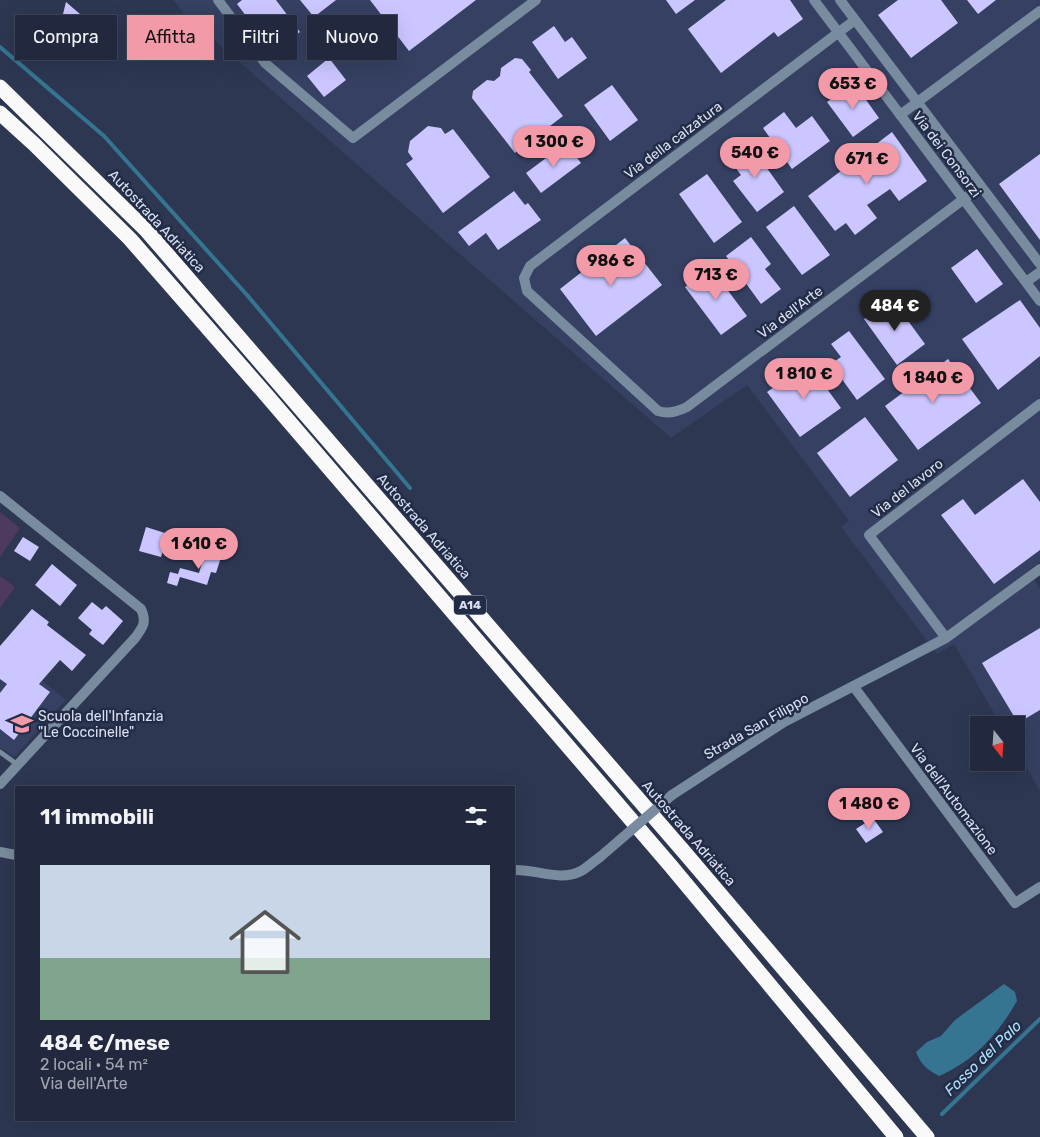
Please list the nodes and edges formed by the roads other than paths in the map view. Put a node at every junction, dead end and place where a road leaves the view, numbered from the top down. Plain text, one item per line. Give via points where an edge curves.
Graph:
1 (218, 0) edge
2 (536, 0) edge
3 (814, 0) edge
4 (840, 0) edge
5 (1040, 11) edge
6 (855, 20) junction
7 (838, 32) junction
8 (0, 87) edge
9 (917, 102) junction
10 (0, 113) edge
11 (900, 115) junction
12 (981, 186) junction
13 (964, 199) junction
14 (1040, 264) edge
15 (1040, 272) edge
16 (1026, 282) junction
17 (527, 291) joint
18 (1040, 300) edge
19 (1040, 404) edge
20 (0, 496) edge
21 (1040, 569) edge
22 (946, 638) junction
23 (854, 687) junction
24 (0, 752) edge
25 (18, 765) junction
26 (0, 784) edge
27 (0, 852) edge
28 (15, 855) edge
29 (515, 870) edge
30 (1040, 887) edge
31 (896, 1137) edge
32 (927, 1137) edge

1 - 2 street via 265,63 353,138
3 - 7 street, Via dei Consorzi
4 - 6 street, Via dei Consorzi
5 - 9 street
6 - 7 street, Via della calzatura
6 - 9 street, Via dei Consorzi
7 - 11 street, Via dei Consorzi
7 - 17 street, Via della calzatura via 530,266 524,278
8 - 32 highway, Autostrada Adriatica / A14 via 147,231
9 - 11 street
9 - 12 street, Via dei Consorzi
10 - 31 highway, A14 via 130,240 268,396 670,865
11 - 13 street, Via dei Consorzi
12 - 13 street, Via dell'Arte
12 - 14 street, Via dei Consorzi
13 - 16 street, Via dei Consorzi
13 - 17 street, Via dell'Arte via 677,412 666,414 658,411
15 - 16 street
16 - 18 street, Via dei Consorzi
19 - 22 street, Via del lavoro via 869,535
20 - 25 street via 141,609 145,617 135,638
21 - 22 street, Strada San Filippo
22 - 23 street, Strada San Filippo
23 - 29 street, Strada San Filippo, bridge via 784,722 672,795 580,872 561,876
23 - 30 street, Via dell'Automazione via 1014,903
24 - 25 lane
25 - 26 street
27 - 28 street

